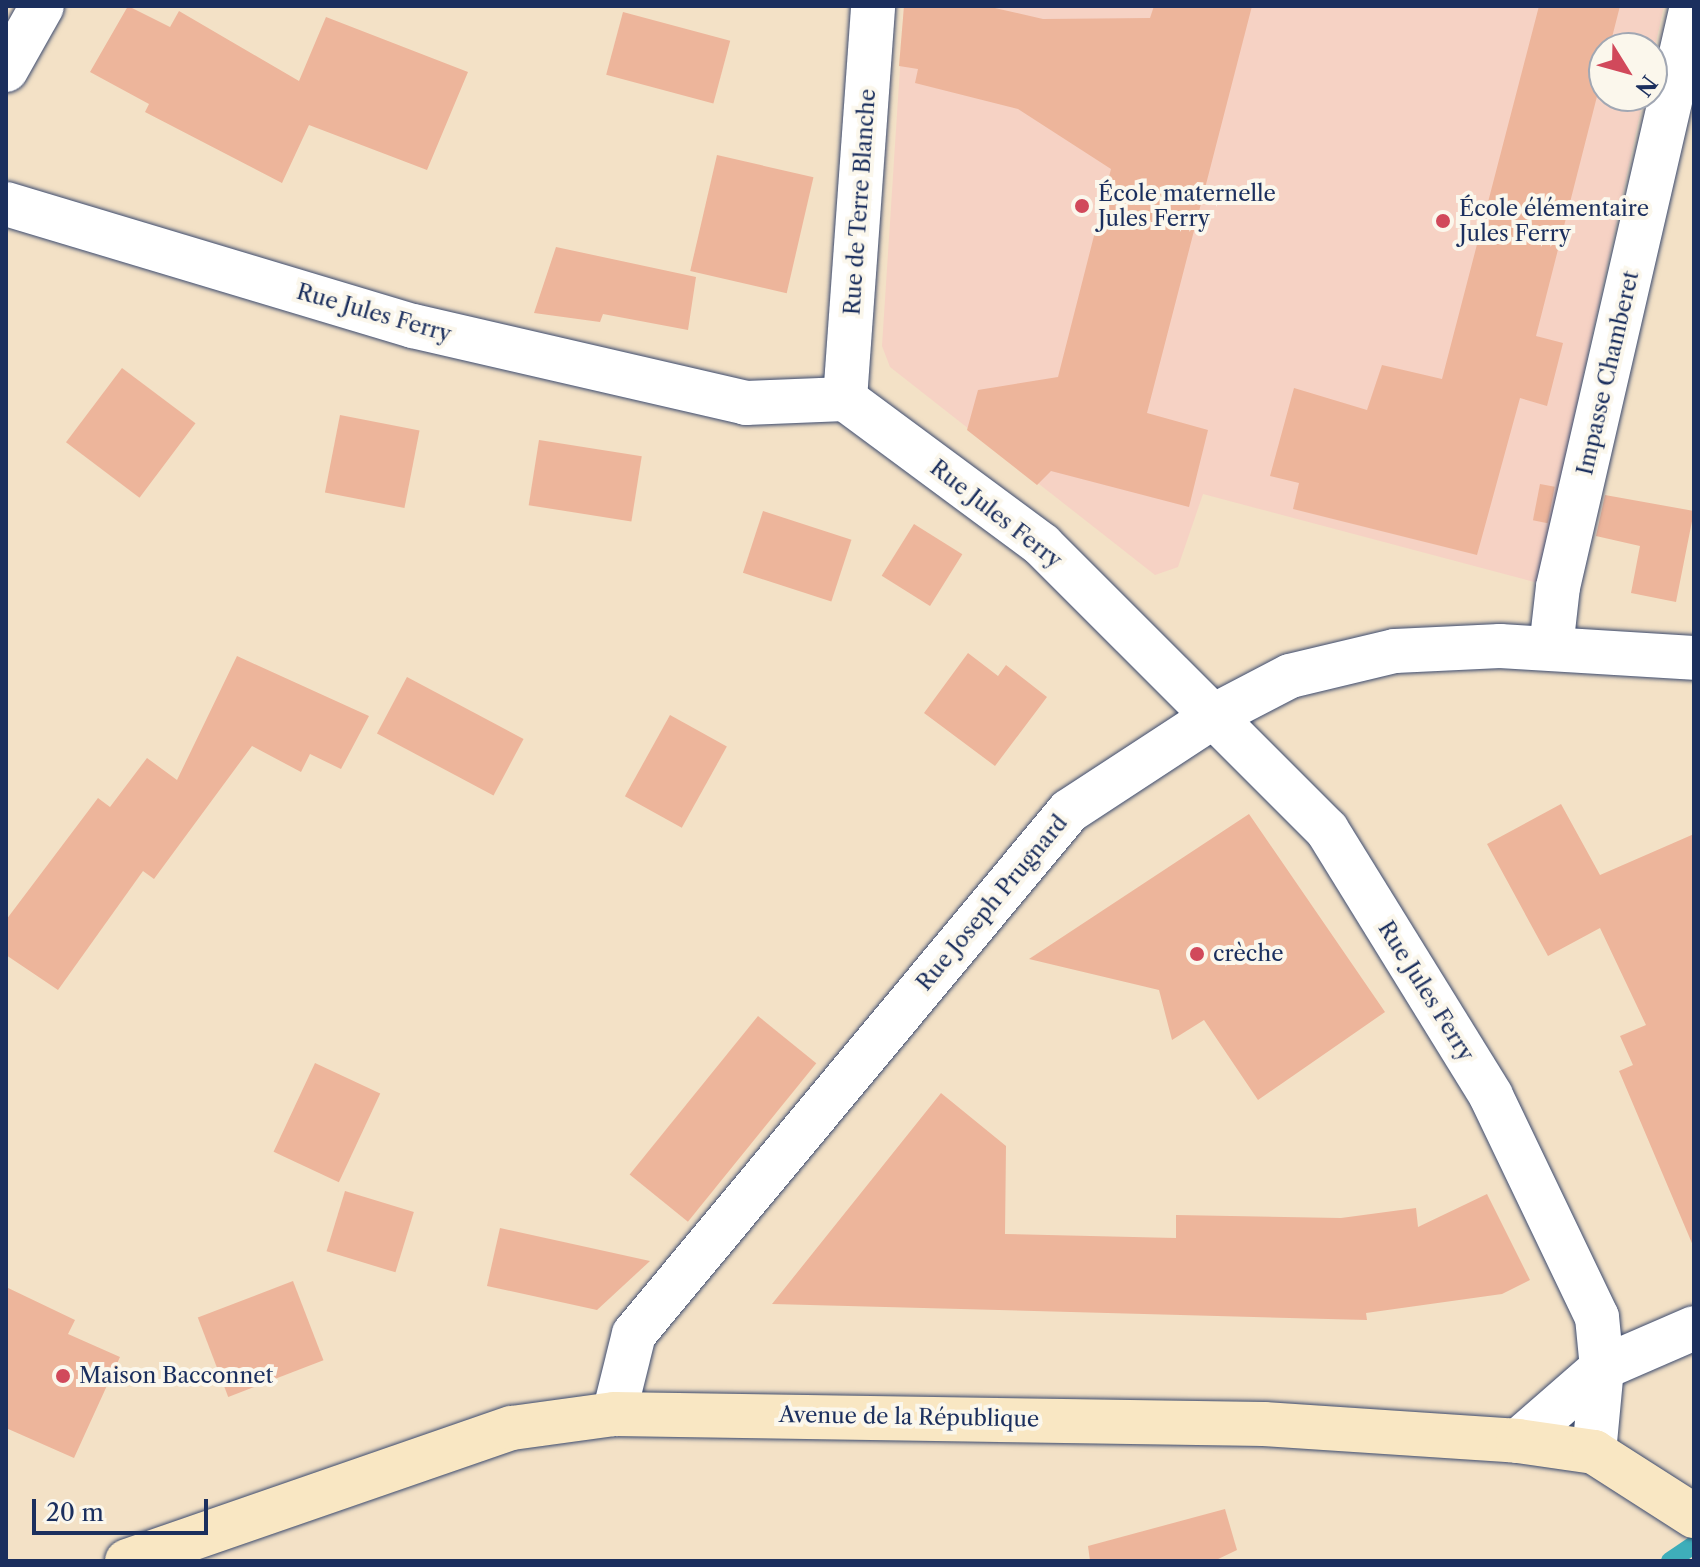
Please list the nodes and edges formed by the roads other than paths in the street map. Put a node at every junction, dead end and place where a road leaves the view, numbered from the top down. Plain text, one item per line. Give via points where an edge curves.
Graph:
1 (42, 6) edge
2 (873, 6) edge
3 (1692, 6) edge
4 (6, 70) edge
5 (6, 204) edge
6 (845, 399) junction
7 (1551, 648) junction
8 (1694, 658) edge
9 (1217, 714) junction
10 (1694, 1328) edge
11 (1602, 1368) junction
12 (614, 1414) junction
13 (1518, 1441) junction
14 (1594, 1452) junction
15 (1694, 1516) edge
16 (127, 1561) edge

1 - 4 street
2 - 6 street, Rue de Terre Blanche
3 - 7 street, Impasse Chamberet via 1558,587
5 - 6 street, Rue Jules Ferry via 428,330 746,403
6 - 9 street, Rue Jules Ferry via 1042,545
7 - 8 street, Rue Joseph Prugnard
7 - 9 street, Rue Joseph Prugnard via 1395,651 1290,676
9 - 11 street, Rue Jules Ferry via 1327,830 1491,1096 1597,1317
9 - 12 street, Rue Joseph Prugnard via 1069,811 634,1334
10 - 11 street
11 - 13 street
11 - 14 street, Rue Jules Ferry
12 - 13 street, Avenue de la République via 1264,1424
12 - 16 street, Avenue de la République via 512,1428
13 - 14 street, Avenue de la République
14 - 15 street, Avenue de la République

